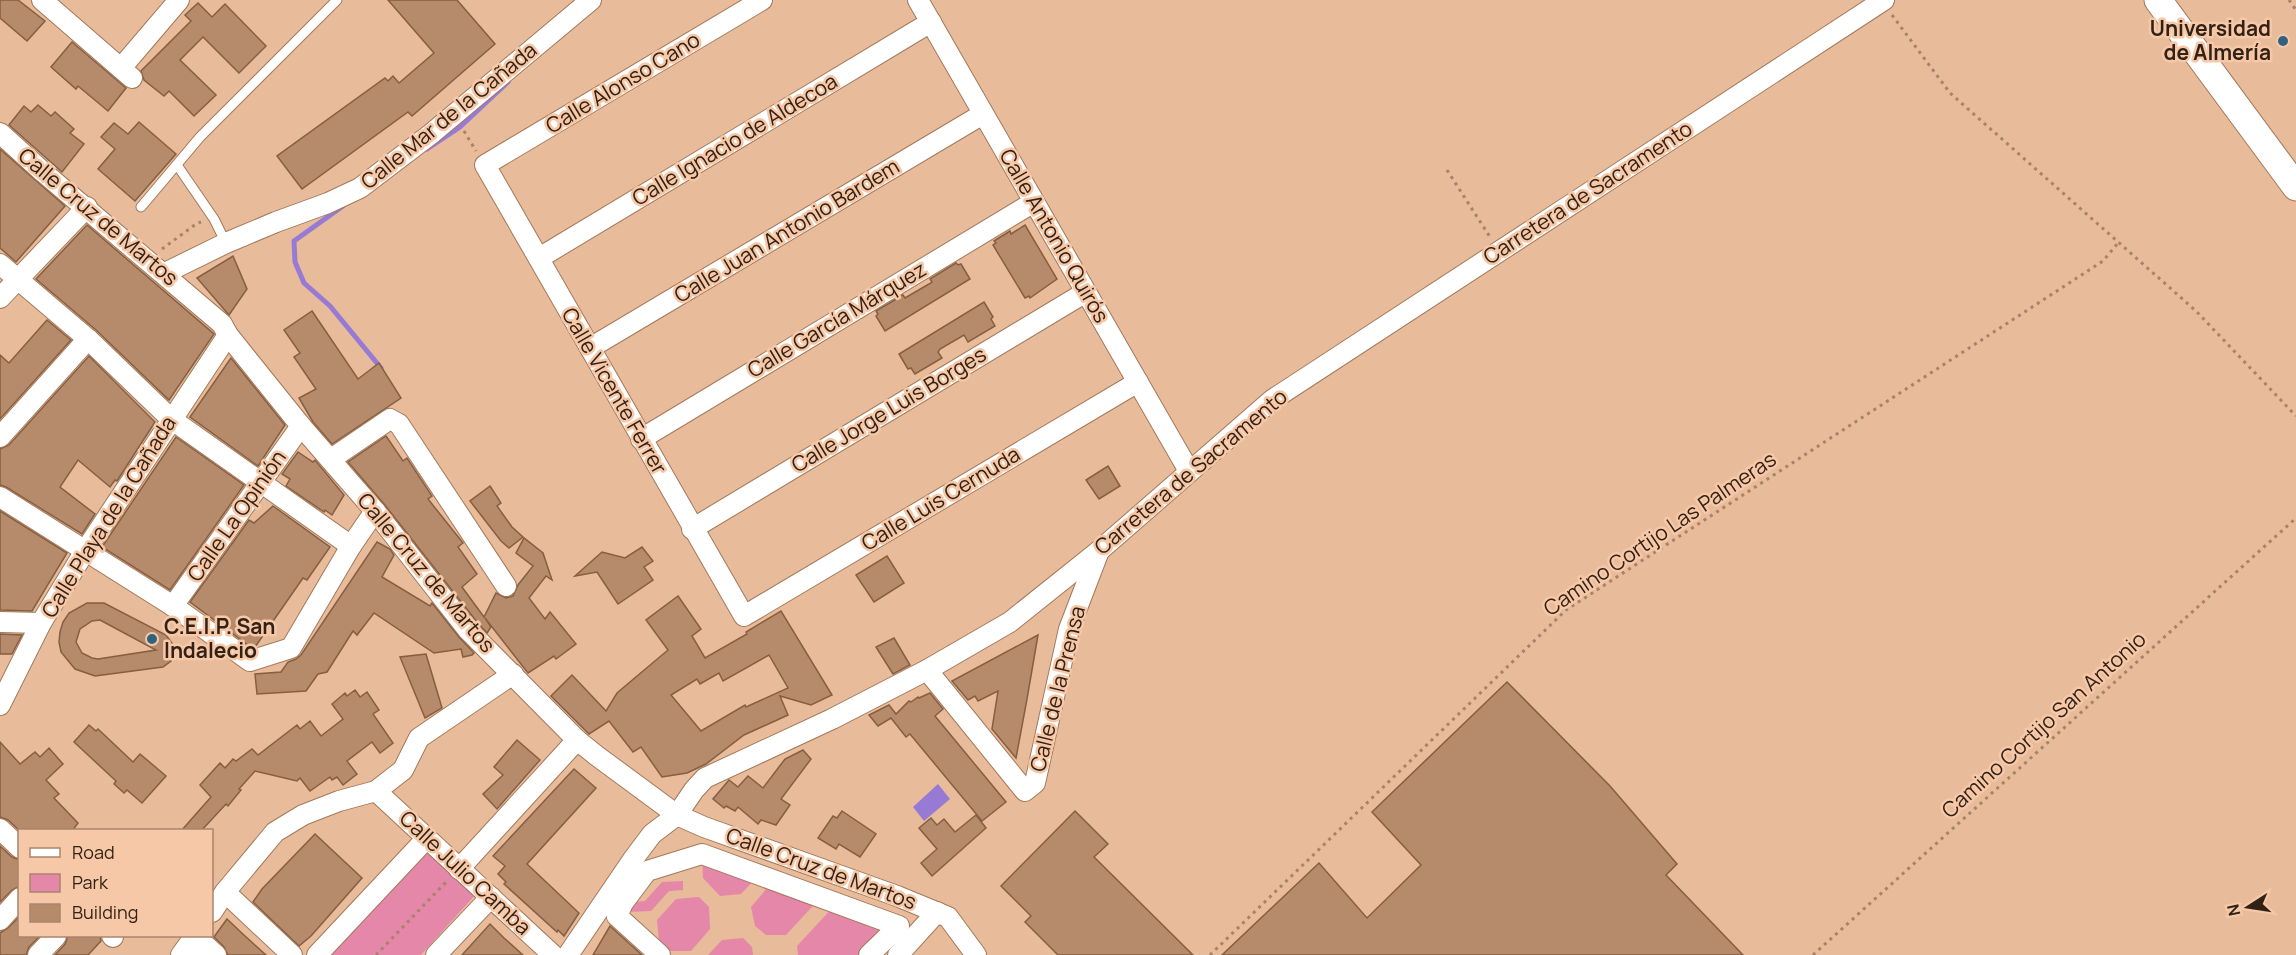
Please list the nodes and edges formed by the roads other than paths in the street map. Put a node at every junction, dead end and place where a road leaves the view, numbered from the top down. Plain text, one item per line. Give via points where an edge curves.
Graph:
1 (42, 0) edge
2 (179, 0) edge
3 (337, 0) edge
4 (591, 0) edge
5 (762, 0) edge
6 (918, 0) edge
7 (2158, 0) edge
8 (1883, 1) edge
9 (931, 22) junction
10 (983, 114) junction
11 (0, 133) edge
12 (177, 165) junction
13 (485, 165) joint
14 (2296, 187) edge
15 (1034, 202) junction
16 (87, 207) junction
17 (141, 207) dead end
18 (226, 243) junction
19 (539, 258) junction
20 (0, 264) edge
21 (172, 269) junction
22 (17, 279) junction
23 (1086, 292) junction
24 (0, 298) edge
25 (228, 335) junction
26 (88, 339) junction
27 (590, 348) junction
28 (1138, 382) junction
29 (171, 419) junction
30 (301, 426) junction
31 (0, 437) edge
32 (641, 439) junction
33 (332, 459) junction
34 (1189, 471) junction
35 (260, 482) junction
36 (0, 497) edge
37 (375, 511) junction
38 (692, 529) junction
39 (351, 546) junction
40 (1100, 550) junction
41 (85, 551) junction
42 (506, 586) dead end
43 (173, 606) junction
44 (744, 616) joint
45 (0, 622) edge
46 (41, 623) junction
47 (927, 670) junction
48 (513, 674) junction
49 (0, 705) edge
50 (577, 740) junction
51 (376, 791) junction
52 (677, 815) junction
53 (0, 829) edge
54 (426, 839) junction
55 (18, 846) edge
56 (459, 868) junction
57 (225, 892) junction
58 (491, 897) junction
59 (18, 900) edge
60 (612, 905) junction
61 (213, 910) edge
62 (937, 912) junction
63 (0, 920) edge
64 (55, 937) edge
65 (194, 937) edge
66 (38, 955) edge
67 (181, 955) edge
68 (199, 955) edge
69 (216, 955) edge
70 (292, 955) edge
71 (316, 955) edge
72 (436, 955) edge
73 (554, 955) edge
74 (568, 955) edge
75 (660, 955) edge
76 (667, 955) edge
77 (869, 955) edge
78 (898, 955) edge
79 (976, 955) edge

1 - 2 street via 126,73
3 - 12 lane
4 - 18 street, Calle Mar de la Cañada via 360,188
5 - 13 street, Calle Alonso Cano
6 - 9 street, Calle Antonio Quirós
7 - 14 street
8 - 34 street, Carretera de Sacramento via 1272,400
9 - 10 street, Calle Antonio Quirós
9 - 19 street, Calle Ignacio de Aldecoa
10 - 15 street, Calle Antonio Quirós
10 - 27 street, Calle Juan Antonio Bardem
11 - 16 street, Calle Cruz de Martos
12 - 17 lane
12 - 18 lane
13 - 19 street, Calle Vicente Ferrer
15 - 23 street, Calle Antonio Quirós
15 - 32 street, Calle García Márquez
16 - 21 street, Calle Cruz de Martos
16 - 22 street
18 - 21 street, Calle Mar de la Cañada
19 - 27 street, Calle Vicente Ferrer
20 - 22 street
21 - 25 street, Calle Cruz de Martos
22 - 24 street
22 - 26 street
23 - 28 street, Calle Antonio Quirós
23 - 38 street, Calle Jorge Luis Borges
25 - 29 street, Calle Playa de la Cañada
25 - 30 street, Calle Cruz de Martos
26 - 29 street
26 - 31 street
27 - 32 street, Calle Vicente Ferrer
28 - 34 street, Calle Antonio Quirós
28 - 44 street, Calle Luis Cernuda
29 - 35 street
29 - 41 street, Calle Playa de la Cañada
30 - 33 street, Calle Cruz de Martos
30 - 35 street, Calle La Opinión
32 - 38 street, Calle Vicente Ferrer
33 - 37 street, Calle Cruz de Martos
33 - 42 street via 390,419 399,424
34 - 40 street, Carretera de Sacramento
35 - 39 street
35 - 43 street, Calle La Opinión
36 - 41 street
37 - 39 street
37 - 48 street, Calle Cruz de Martos via 468,630
38 - 44 street, Calle Vicente Ferrer
39 - 43 street via 291,648 250,661
40 - 47 street, Carretera de Sacramento via 1010,622
40 - 47 street, Calle de la Prensa via 1069,629 1035,783 1025,791
41 - 43 street
41 - 46 street, Calle Playa de la Cañada
45 - 46 street
46 - 49 street, Calle Playa de la Cañada
47 - 52 street, Carretera de Sacramento via 705,778
48 - 50 street, Calle Cruz de Martos
48 - 51 street via 419,738 403,770
50 - 52 street, Calle Cruz de Martos
50 - 56 street
51 - 54 street, Calle Julio Camba
51 - 57 street via 339,801 275,832
52 - 60 street, Carretera de Sacramento via 652,834
52 - 62 street, Calle Cruz de Martos
53 - 55 street
54 - 56 street, Calle Julio Camba
54 - 71 street
56 - 58 street, Calle Julio Camba
57 - 61 street
57 - 70 street
58 - 72 street
58 - 73 street, Calle Julio Camba
59 - 63 street
60 - 74 street, Carretera de Sacramento
60 - 75 street via 617,916
60 - 76 street
60 - 77 street via 623,903 647,871 702,854 899,926
62 - 78 street
62 - 79 street, Calle Cruz de Martos via 948,916
64 - 66 street
65 - 67 street
68 - 69 street via 206,946

